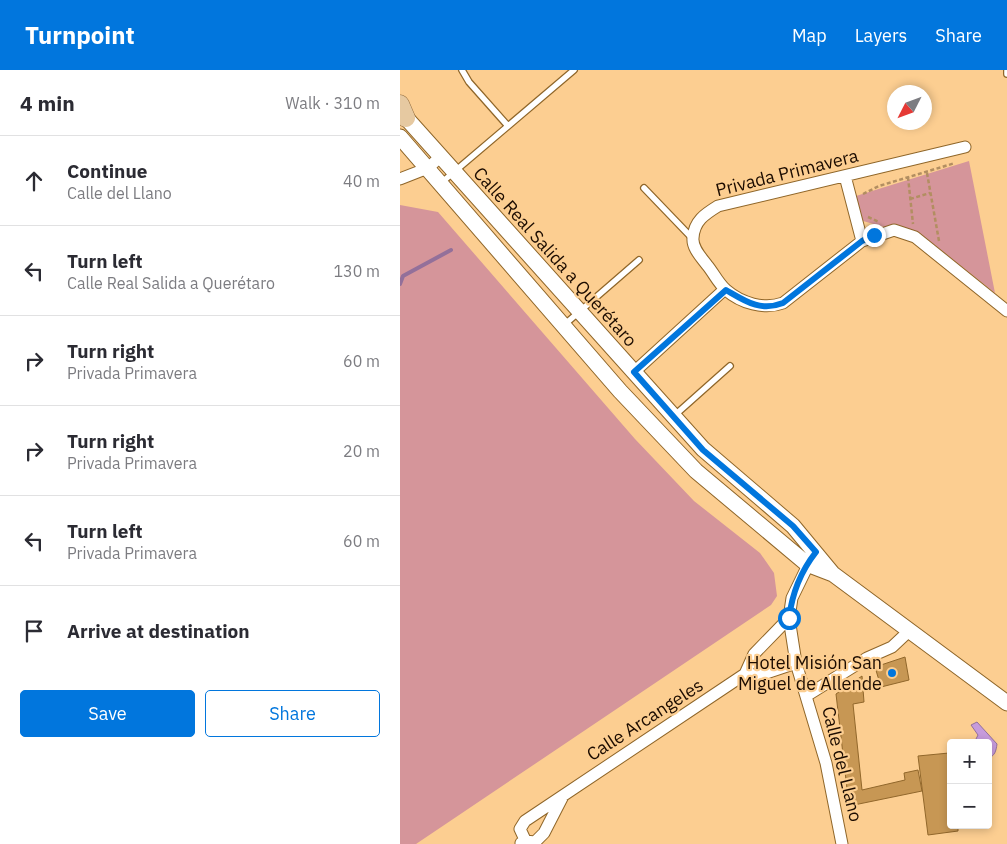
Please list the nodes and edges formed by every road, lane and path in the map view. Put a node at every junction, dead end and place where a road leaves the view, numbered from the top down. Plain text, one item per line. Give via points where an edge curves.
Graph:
1 (462, 70) edge
2 (574, 70) edge
3 (402, 111) edge
4 (508, 126) junction
5 (400, 137) edge
6 (965, 147) dead end
7 (440, 157) junction
8 (961, 162) dead end
9 (428, 168) junction
10 (453, 172) junction
11 (926, 172) junction
12 (845, 176) junction
13 (908, 177) junction
14 (400, 179) edge
15 (441, 182) junction
16 (644, 188) dead end
17 (930, 192) junction
18 (910, 200) junction
19 (863, 202) dead end
20 (865, 209) dead end
21 (886, 223) dead end
22 (913, 228) dead end
23 (932, 237) dead end
24 (693, 239) junction
25 (862, 241) junction
26 (939, 243) junction
27 (944, 246) dead end
28 (639, 260) dead end
29 (726, 290) junction
30 (1007, 312) edge
31 (580, 313) junction
32 (564, 325) junction
33 (730, 366) dead end
34 (634, 372) junction
35 (674, 417) junction
36 (812, 558) junction
37 (789, 618) junction
38 (909, 631) junction
39 (796, 663) junction
40 (745, 674) junction
41 (806, 696) junction
42 (1007, 703) edge
43 (564, 794) junction
44 (524, 843) edge
45 (842, 844) edge

1 - 4 lane
2 - 4 lane
3 - 7 street, Calle Real Salida a Querétaro
4 - 10 lane
5 - 9 street, Calle Real Salida a Querétaro
6 - 12 street, Privada Primavera
7 - 9 street
7 - 10 street, Calle Real Salida a Querétaro
8 - 11 path
9 - 14 street
9 - 15 street, Calle Real Salida a Querétaro
10 - 15 lane
10 - 31 street, Calle Real Salida a Querétaro
11 - 13 path
11 - 17 path
12 - 24 street, Privada Primavera via 718,206 703,215
12 - 25 street
13 - 18 path
13 - 19 path via 862,194
15 - 32 street, Calle Real Salida a Querétaro
16 - 24 lane
17 - 18 path
17 - 26 path
18 - 22 path
20 - 21 path via 867,217
23 - 26 path
24 - 29 street via 696,250
25 - 29 street via 783,303 770,308 748,303
25 - 30 street via 894,230 915,237
26 - 27 path
28 - 31 lane
29 - 34 street
31 - 32 lane
31 - 34 street, Calle Real Salida a Querétaro
32 - 36 street, Calle Real Salida a Querétaro via 620,391 696,471
33 - 35 lane
34 - 35 street, Calle Real Salida a Querétaro
35 - 36 street, Calle Real Salida a Querétaro via 703,450 793,526
36 - 37 street, Calle del Llano via 792,598
36 - 38 street, Calle Real Salida a Querétaro
37 - 39 street, Calle del Llano
37 - 40 street, Calle Arcangeles via 754,654
38 - 41 street via 892,646
38 - 42 street, Calle Real Salida a Querétaro
39 - 40 street, Calle Arcangeles via 760,675
39 - 41 street, Calle del Llano
40 - 43 street, Calle Arcangeles
41 - 45 street, Calle del Llano via 826,763
43 - 44 street, Calle Arcangeles via 541,837 535,842
43 - 44 street, Calle Arcangeles via 525,821 520,829

